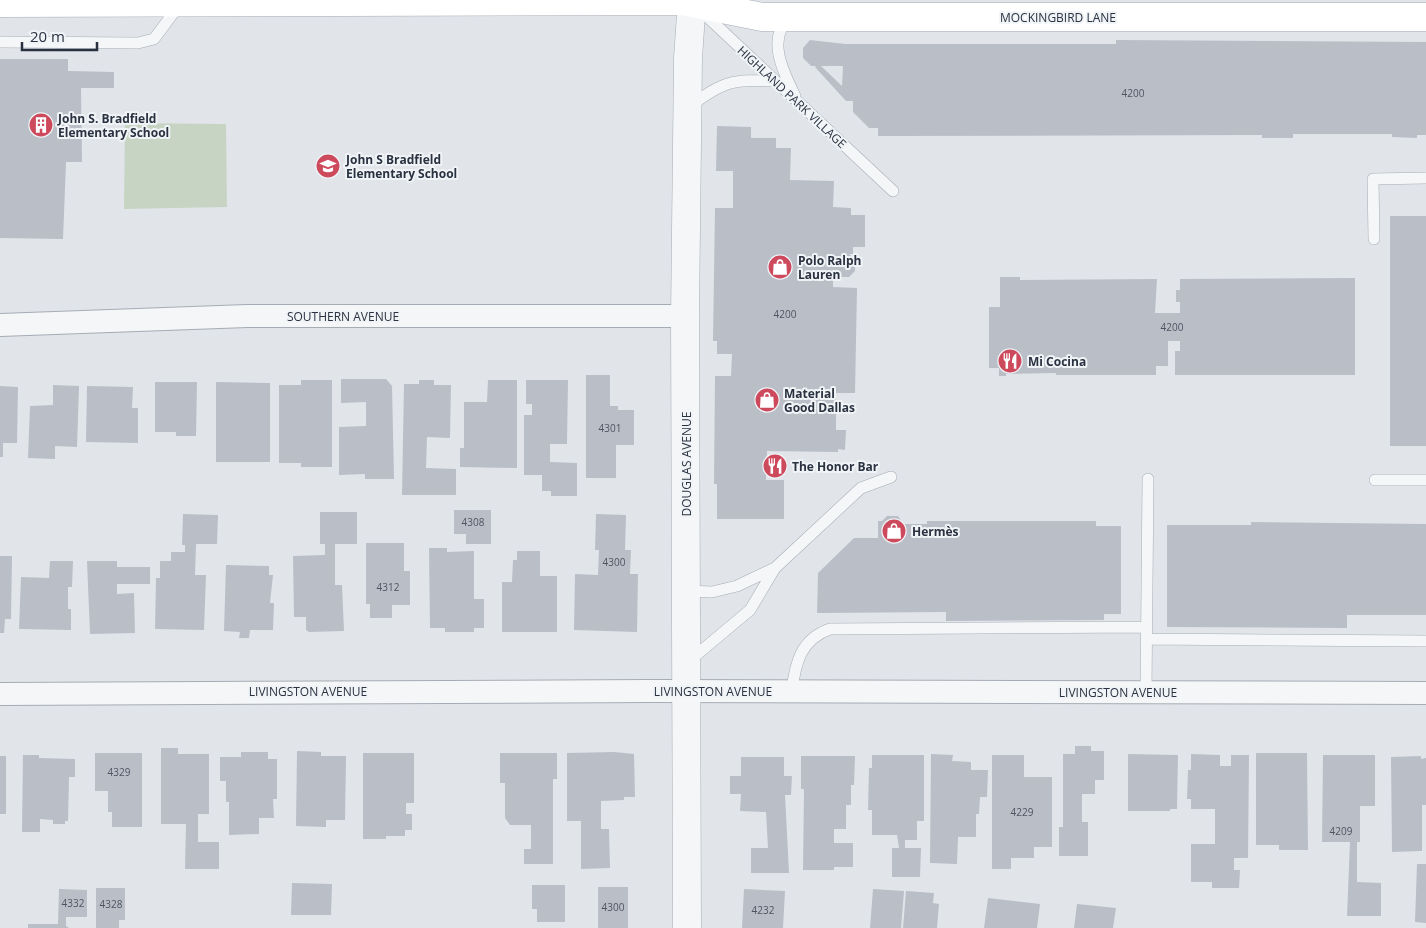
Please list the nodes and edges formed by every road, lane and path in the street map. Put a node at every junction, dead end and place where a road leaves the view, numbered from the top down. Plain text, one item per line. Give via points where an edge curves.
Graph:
1 (725, 0) edge
2 (10, 2) edge
3 (181, 2) junction
4 (692, 2) edge
5 (1094, 9) edge
6 (1224, 9) edge
7 (791, 17) junction
8 (1426, 17) edge
9 (0, 42) edge
10 (776, 81) junction
11 (798, 102) junction
12 (687, 108) junction
13 (1426, 178) edge
14 (893, 191) dead end
15 (1374, 239) dead end
16 (685, 316) junction
17 (0, 325) edge
18 (891, 477) dead end
19 (1148, 478) dead end
20 (1375, 480) dead end
21 (1426, 480) edge
22 (775, 568) junction
23 (686, 591) junction
24 (1146, 633) junction
25 (1426, 641) edge
26 (686, 662) junction
27 (686, 691) junction
28 (792, 691) junction
29 (1146, 692) junction
30 (1426, 692) edge
31 (0, 694) edge
32 (688, 928) edge

1 - 4 main road, MOCKINGBIRD LANE
2 - 3 main road, MOCKINGBIRD LANE
3 - 4 main road, MOCKINGBIRD LANE
3 - 9 lane via 154,39 138,42
4 - 7 main road, MOCKINGBIRD LANE via 762,16
4 - 10 lane, HIGHLAND PARK VILLAGE
4 - 12 street, DOUGLAS AVENUE
5 - 6 main road, MOCKINGBIRD LANE
5 - 7 main road, MOCKINGBIRD LANE
6 - 8 main road, MOCKINGBIRD LANE
7 - 11 lane via 779,31 777,39 784,73
10 - 11 lane, HIGHLAND PARK VILLAGE
10 - 12 lane via 728,82
11 - 14 lane, HIGHLAND PARK VILLAGE
12 - 16 street, DOUGLAS AVENUE
13 - 15 lane via 1372,179
16 - 17 street, SOUTHERN AVENUE via 247,316
16 - 23 street, DOUGLAS AVENUE
18 - 22 lane via 861,488
19 - 24 lane
20 - 21 lane
22 - 23 lane via 737,586 712,592
22 - 26 lane via 750,610
23 - 26 street, DOUGLAS AVENUE
24 - 25 lane
24 - 28 lane via 830,629 816,634 804,647 794,671
24 - 29 lane
26 - 27 street, DOUGLAS AVENUE
27 - 28 street, LIVINGSTON AVENUE
27 - 31 street, LIVINGSTON AVENUE
27 - 32 street, DOUGLAS AVENUE
28 - 29 street, LIVINGSTON AVENUE
29 - 30 street, LIVINGSTON AVENUE

